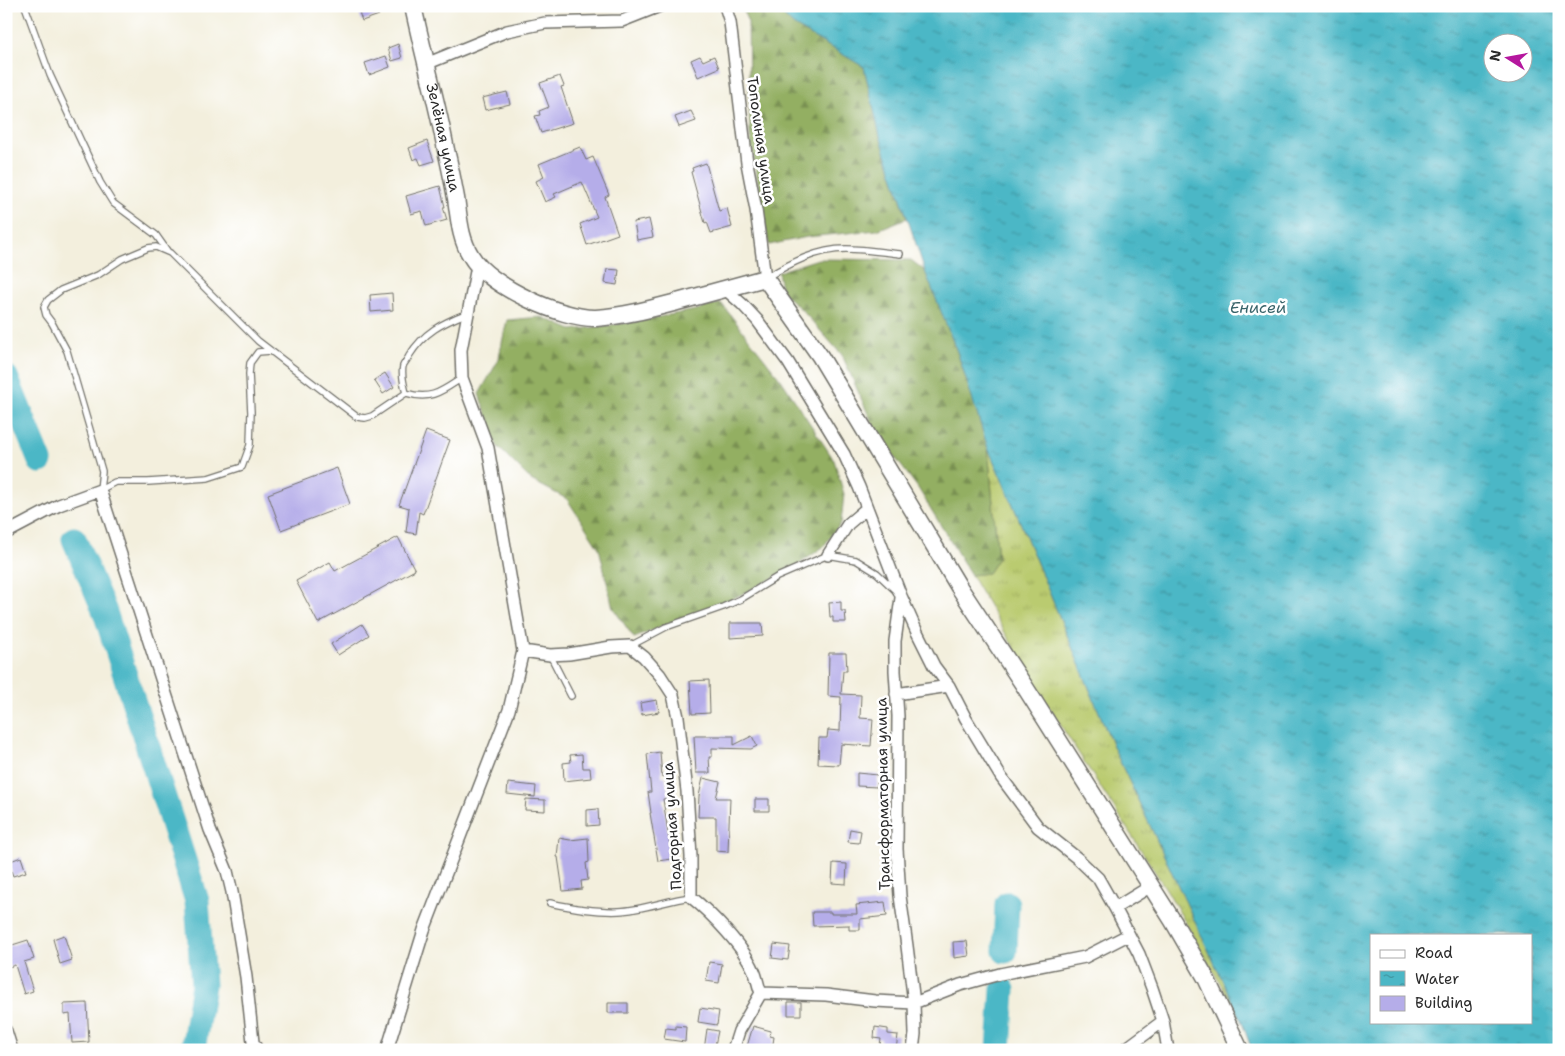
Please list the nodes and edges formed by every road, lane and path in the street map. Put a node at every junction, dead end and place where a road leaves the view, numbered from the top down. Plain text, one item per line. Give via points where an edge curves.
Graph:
1 (25, 6) edge
2 (413, 6) edge
3 (660, 6) edge
4 (725, 6) edge
5 (426, 64) junction
6 (170, 253) junction
7 (900, 254) dead end
8 (477, 266) junction
9 (765, 278) junction
10 (725, 289) junction
11 (468, 313) junction
12 (271, 351) junction
13 (462, 378) junction
14 (406, 393) junction
15 (100, 490) junction
16 (867, 508) junction
17 (6, 532) edge
18 (828, 555) junction
19 (901, 596) junction
20 (630, 646) junction
21 (523, 652) junction
22 (550, 655) junction
23 (949, 686) junction
24 (896, 694) junction
25 (571, 696) dead end
26 (1151, 886) junction
27 (691, 897) junction
28 (550, 903) dead end
29 (1115, 908) junction
30 (1128, 934) junction
31 (760, 993) junction
32 (914, 1003) junction
33 (1163, 1021) junction
34 (6, 1031) edge
35 (12, 1050) edge
36 (257, 1050) edge
37 (387, 1050) edge
38 (733, 1050) edge
39 (913, 1050) edge
40 (1124, 1050) edge
41 (1168, 1050) edge
42 (1240, 1050) edge

1 - 6 lane via 50,75 100,182 113,203 156,235
2 - 5 street, Зелёная улица
3 - 5 street via 622,21 545,24 507,31
4 - 9 street, Тополиная улица via 730,22
5 - 8 street, Зелёная улица via 464,243
6 - 12 lane via 258,342
6 - 15 lane via 156,247 122,259 98,275 61,290 44,307 67,351 102,471
7 - 9 lane via 845,249 821,252 790,263
8 - 10 street via 498,282 543,306 582,318 640,311
8 - 11 street
9 - 10 street
9 - 26 street via 820,356 959,587
10 - 16 street via 757,320 788,362 844,454
11 - 13 street via 461,350
11 - 14 lane via 445,322 426,335 414,349 403,366
12 - 14 lane via 357,417 372,416
12 - 15 lane via 258,352 250,363 250,445 242,467 208,478 115,482
13 - 14 lane via 430,396 417,397
13 - 21 street via 488,448
15 - 17 street via 59,505
15 - 36 street via 210,830 227,871 246,977 253,1042
16 - 18 street via 848,524
16 - 19 street
18 - 19 lane via 856,560 878,573
18 - 20 lane via 777,577 741,599 666,627
19 - 23 street via 934,666
19 - 24 street, Трансформаторная улица via 896,640
20 - 22 street
20 - 27 street, Подгорная улица via 660,674 673,695 686,791
21 - 22 street
21 - 37 street via 509,710 424,930
22 - 25 lane
23 - 24 street
23 - 29 street via 1001,777 1038,827 1098,878
24 - 32 street, Трансформаторная улица via 897,859
26 - 29 street
26 - 42 street via 1206,978
27 - 28 lane via 620,911 577,909
27 - 31 street, Подгорная улица via 735,941 754,970
29 - 30 street
30 - 32 street via 1084,957 1000,974
30 - 33 street via 1139,954
31 - 32 street
31 - 38 street via 739,1031
32 - 39 street, Трансформаторная улица
33 - 40 street
33 - 41 street
34 - 35 street

